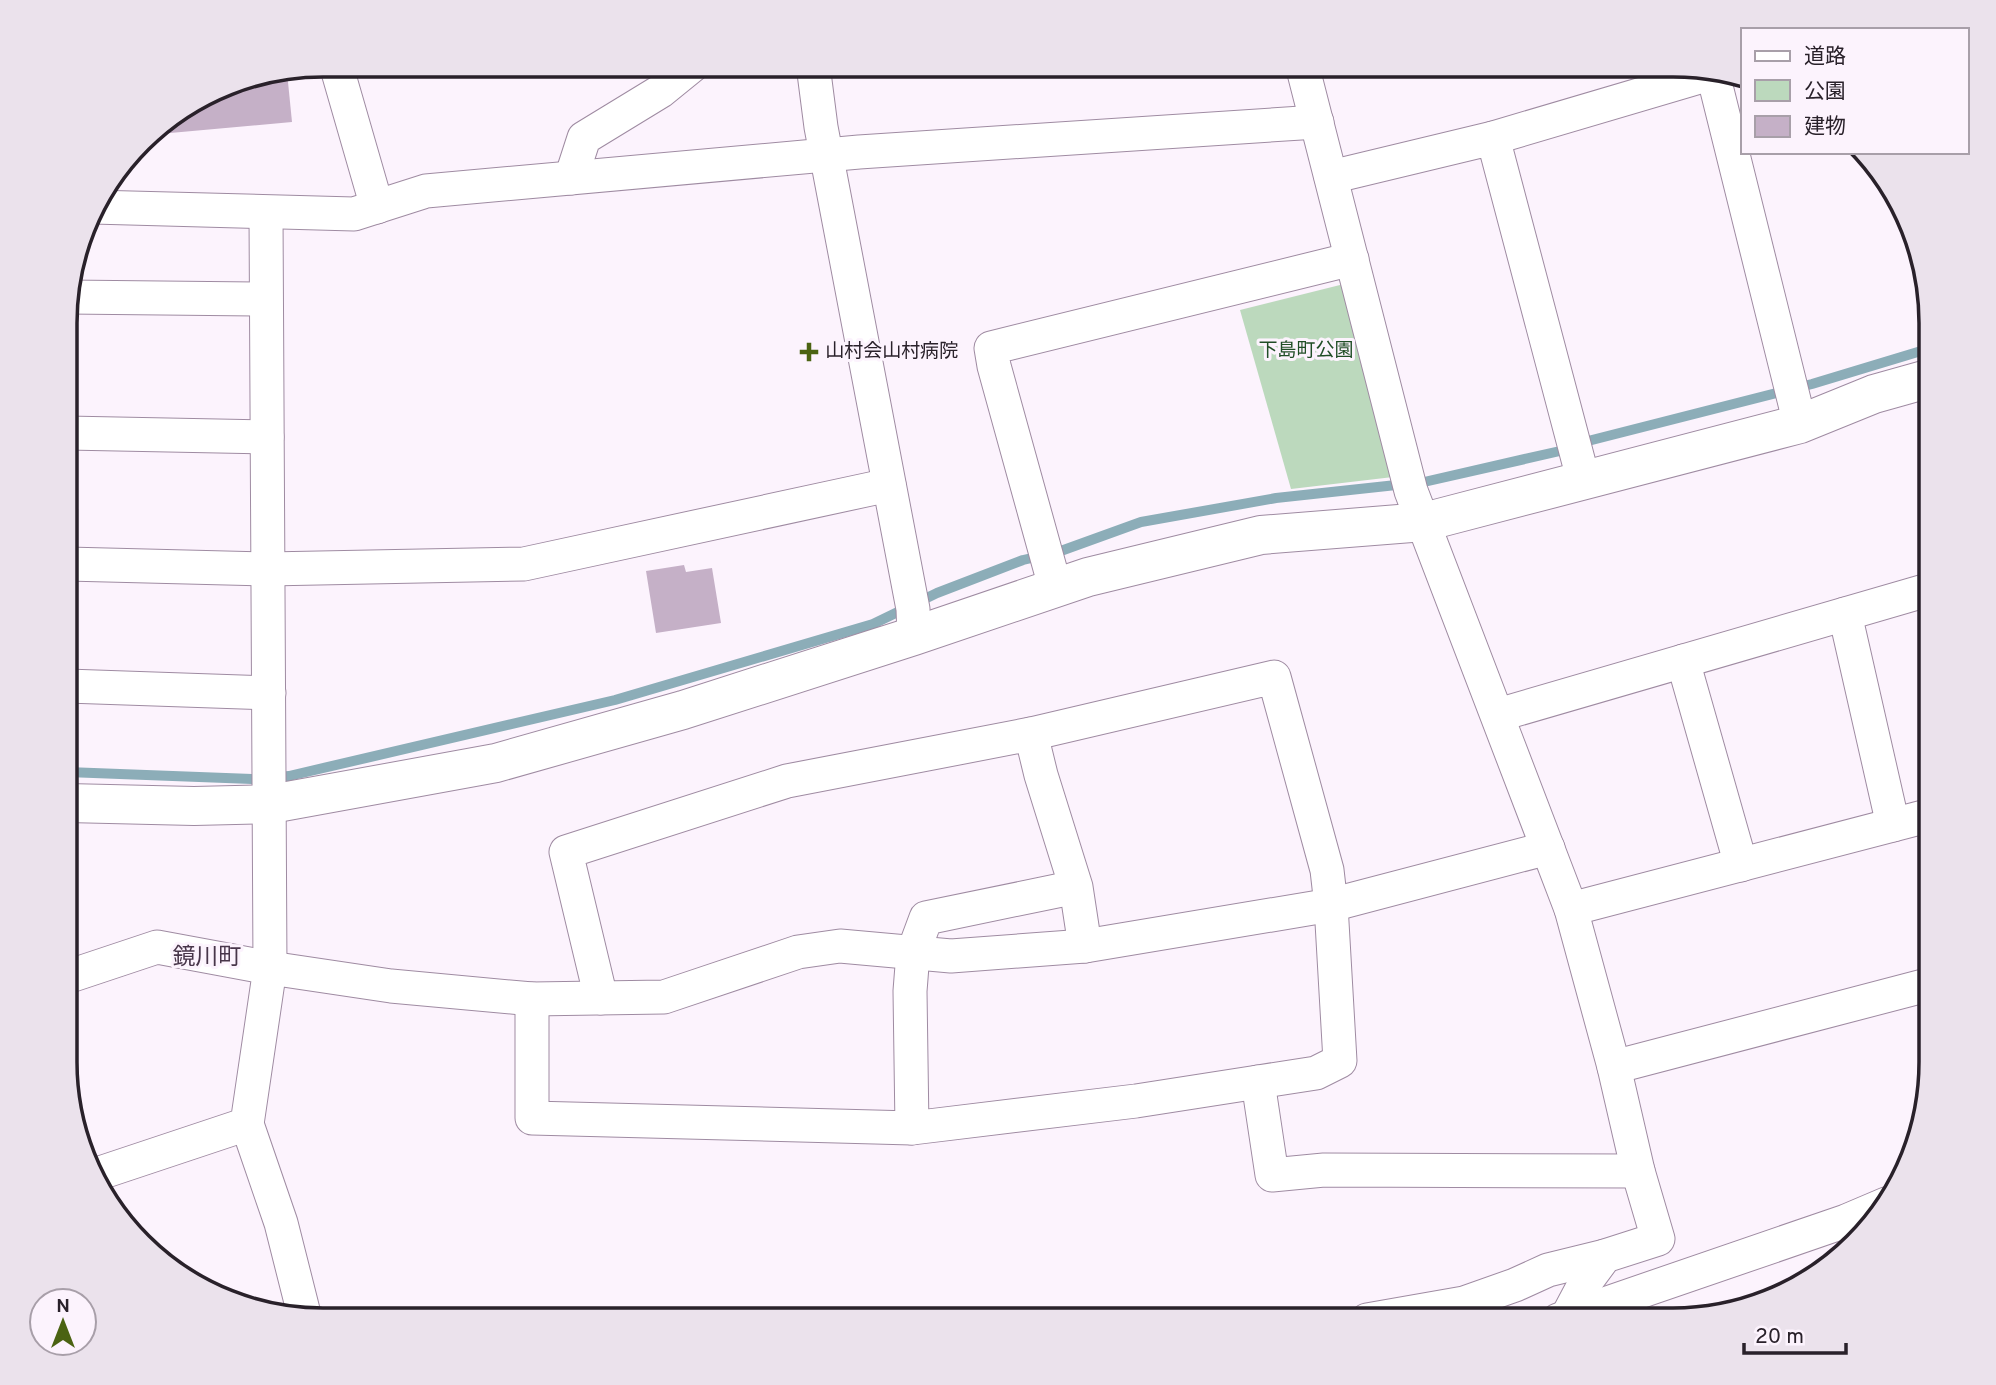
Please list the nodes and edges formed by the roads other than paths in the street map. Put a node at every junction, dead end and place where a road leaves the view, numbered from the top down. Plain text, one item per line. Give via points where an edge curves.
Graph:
1 (339, 77) edge
2 (677, 77) edge
3 (815, 77) edge
4 (1305, 78) edge
5 (1692, 78) edge
6 (1714, 81) edge
7 (1317, 122) junction
8 (1493, 138) junction
9 (828, 155) junction
10 (1331, 177) junction
11 (572, 178) junction
12 (106, 207) edge
13 (377, 207) junction
14 (266, 213) junction
15 (1352, 259) junction
16 (79, 297) edge
17 (265, 299) junction
18 (1918, 382) edge
19 (1797, 411) junction
20 (77, 433) edge
21 (267, 438) junction
22 (1578, 459) junction
23 (889, 485) junction
24 (1418, 507) junction
25 (77, 564) edge
26 (268, 569) junction
27 (1049, 570) junction
28 (1918, 593) edge
29 (912, 609) junction
30 (1845, 614) junction
31 (1683, 661) junction
32 (77, 686) edge
33 (269, 693) junction
34 (1498, 715) junction
35 (1031, 734) junction
36 (271, 800) junction
37 (78, 803) edge
38 (1919, 817) edge
39 (1892, 825) junction
40 (1548, 848) junction
41 (1741, 865) junction
42 (1076, 887) junction
43 (1331, 905) junction
44 (1571, 909) junction
45 (1085, 946) junction
46 (914, 953) junction
47 (270, 968) junction
48 (78, 973) edge
49 (1919, 987) edge
50 (601, 998) junction
51 (531, 999) junction
52 (1614, 1067) junction
53 (1258, 1082) junction
54 (247, 1124) junction
55 (912, 1128) junction
56 (1638, 1171) junction
57 (103, 1172) edge
58 (1868, 1212) edge
59 (1605, 1256) junction
60 (305, 1307) edge
61 (1436, 1308) edge
62 (1570, 1308) edge
63 (1595, 1308) edge

1 - 13 street
2 - 11 street via 584,138
3 - 9 street
4 - 7 street
5 - 8 street
6 - 19 street
7 - 9 street
7 - 10 street
8 - 10 street
8 - 22 street
9 - 11 street
9 - 23 street
10 - 15 street
11 - 13 street via 426,191
12 - 14 street
13 - 14 street via 354,214
14 - 17 street
15 - 24 street
15 - 27 street via 991,348
16 - 17 street
17 - 21 street
18 - 19 street
19 - 22 street
20 - 21 street
21 - 26 street
22 - 24 street
23 - 26 street via 524,564
23 - 29 street
24 - 27 street via 1261,535 1088,577
24 - 34 street
25 - 26 street
26 - 33 street
27 - 29 street
28 - 30 street
29 - 36 street via 683,710 496,763
30 - 31 street
30 - 39 street
31 - 34 street
31 - 41 street
32 - 33 street
33 - 36 street
34 - 40 street
35 - 42 street
35 - 43 street via 1274,677 1327,870
35 - 50 street via 787,781 566,852
36 - 37 street via 194,806
36 - 47 street
38 - 39 street
39 - 41 street
40 - 43 street
40 - 44 street
41 - 44 street
42 - 45 street
42 - 46 street via 926,918
43 - 45 street
43 - 53 street via 1340,1061 1316,1073
44 - 52 street
45 - 46 street via 951,956
46 - 50 street via 840,946 798,952 664,998
46 - 55 street via 910,991
47 - 48 street via 157,947
47 - 51 street via 391,986
47 - 54 street
49 - 52 street
50 - 51 street
51 - 55 street via 531,1118
52 - 56 street
53 - 55 street
53 - 56 street via 1272,1175 1324,1170
54 - 57 street
54 - 60 street
56 - 59 street via 1658,1239
58 - 63 street
59 - 61 street
59 - 62 street

